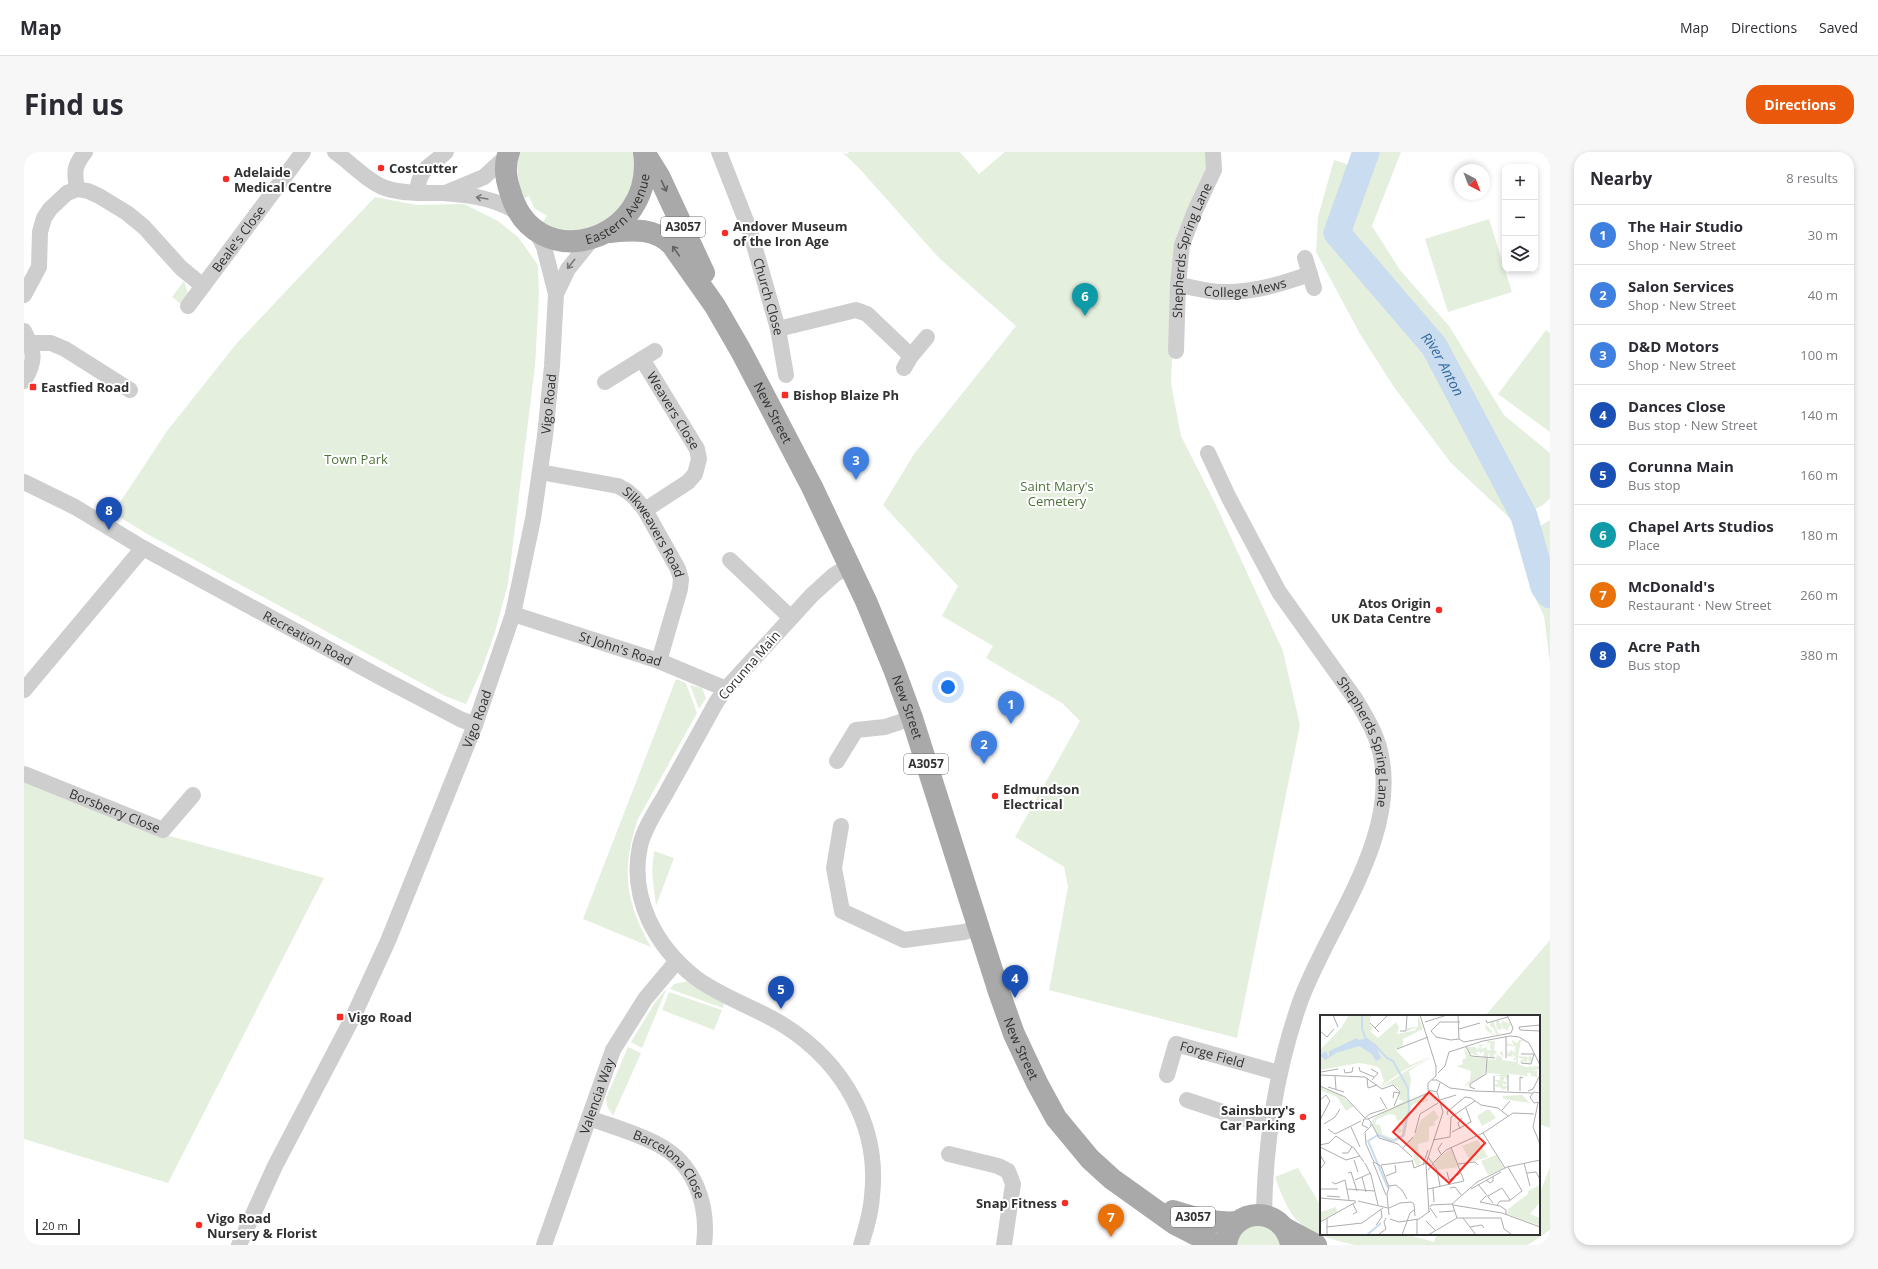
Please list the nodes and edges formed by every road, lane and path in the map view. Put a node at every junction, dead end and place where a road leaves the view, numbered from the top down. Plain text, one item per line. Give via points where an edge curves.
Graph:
1 (85, 152) edge
2 (303, 152) edge
3 (335, 152) edge
4 (446, 152) edge
5 (644, 152) edge
6 (719, 152) edge
7 (1213, 152) edge
8 (508, 153) edge
9 (77, 189) junction
10 (417, 193) junction
11 (444, 194) junction
12 (517, 212) junction
13 (536, 230) junction
14 (601, 235) junction
15 (1304, 258) dead end
16 (1178, 284) junction
17 (203, 286) junction
18 (556, 294) junction
19 (24, 295) edge
20 (188, 306) dead end
21 (715, 306) junction
22 (778, 329) junction
23 (27, 337) edge
24 (927, 337) dead end
25 (1176, 351) dead end
26 (786, 375) dead end
27 (24, 381) edge
28 (605, 382) dead end
29 (130, 390) dead end
30 (1208, 453) dead end
31 (540, 472) junction
32 (24, 482) edge
33 (645, 510) junction
34 (142, 548) junction
35 (730, 560) dead end
36 (850, 566) junction
37 (513, 614) junction
38 (790, 617) junction
39 (659, 661) junction
40 (726, 689) junction
41 (24, 690) edge
42 (912, 718) junction
43 (475, 725) junction
44 (837, 761) dead end
45 (24, 774) edge
46 (193, 795) dead end
47 (841, 826) dead end
48 (978, 928) junction
49 (677, 961) junction
50 (1279, 1074) junction
51 (1167, 1075) dead end
52 (1187, 1100) dead end
53 (589, 1118) junction
54 (1270, 1124) junction
55 (949, 1154) dead end
56 (1149, 1204) junction
57 (1264, 1215) junction
58 (1238, 1222) junction
59 (1289, 1237) edge
60 (239, 1245) edge
61 (544, 1245) edge
62 (704, 1245) edge
63 (861, 1245) edge
64 (1004, 1245) edge
65 (1216, 1245) edge
66 (1226, 1245) edge
67 (1316, 1245) edge

1 - 9 street via 77,162 74,173
2 - 17 street, Beale's Close
3 - 10 street via 380,186
4 - 10 street via 421,173
5 - 14 main road, Eastern Avenue / A3057 via 644,176 638,196 625,218
5 -> 21 main road, New Street / A3057 via 660,176 705,275
6 - 22 street, Church Close via 750,231
7 - 16 street, Shepherds Spring Lane via 1214,170 1182,245
8 - 11 street via 484,177
8 - 12 main road, Eastern Avenue / A3057 via 508,185
9 - 17 street via 99,196 128,213 181,268
9 - 19 street via 67,193 44,218 40,232 39,267
10 - 11 street
12 -> 11 street via 486,198
12 - 13 main road, Eastern Avenue / A3057
13 - 14 main road, Eastern Avenue / A3057 via 547,236 565,240
13 - 18 street, Vigo Road via 544,247
14 -> 18 street, Vigo Road via 568,269
21 -> 14 main road, New Street / A3057 via 666,238 642,230
15 - 16 street, College Mews via 1312,281 1252,291 1220,292
16 - 25 street, Shepherds Spring Lane
17 - 20 street, Beale's Close
18 - 31 street, Vigo Road via 549,401
21 - 36 main road, New Street / A3057 via 784,432
22 - 24 street via 856,310 867,314 908,362
22 - 26 street, Church Close
23 - 27 street via 34,355 30,371
23 - 29 street via 51,342 65,349
28 - 33 street, Weavers Close via 648,355 697,449 699,459 688,482
30 - 50 street, Shepherds Spring Lane via 1279,592 1356,700 1381,752 1384,787 1380,823 1368,858 1316,962 1300,1002
31 - 33 street, Silkweavers Road via 618,486 635,498
31 - 37 street, Vigo Road
32 - 34 street, Recreation Road via 75,507
33 - 39 street, Silkweavers Road via 681,579
34 - 41 street
34 - 43 street, Recreation Road via 378,676
35 - 38 street
36 - 38 street, Corunna Main via 834,575
36 - 42 main road, New Street / A3057
37 - 39 street, St John's Road
37 - 43 street, Vigo Road
38 - 40 street, Corunna Main
39 - 40 street, St John's Road
40 - 49 street, Corunna Main via 648,824 640,846 641,901 652,926
42 - 44 street via 885,727 856,730
42 - 48 main road, New Street / A3057
43 - 60 street, Vigo Road via 371,980 287,1141
45 - 46 street, Borsberry Close via 163,830
47 - 48 street via 834,868 842,911 904,940
48 - 56 main road, New Street / A3057 via 1014,1034 1056,1118 1090,1160
49 - 53 street, Valencia Way via 645,999 613,1050
49 - 63 street, Corunna Main via 697,978 804,1039 827,1060 852,1094 862,1115 869,1140 873,1172 869,1218
50 - 51 street, Forge Field via 1176,1044
50 - 54 street, Shepherds Spring Lane
52 - 54 street via 1253,1122
53 - 61 street, Valencia Way
53 - 62 street, Barcelona Close via 656,1144 682,1163 694,1178 703,1204 706,1233
54 - 57 street, Shepherds Spring Lane
55 - 64 street via 998,1166 1008,1171 1012,1184
56 - 58 main road, New Street / A3057 via 1201,1220
56 - 65 main road, New Street / A3057 via 1176,1224
57 - 58 main road, New Street / A3057 via 1255,1215
57 - 59 main road via 1276,1220
58 - 66 main road, A3057 via 1228,1236
59 - 67 main road

